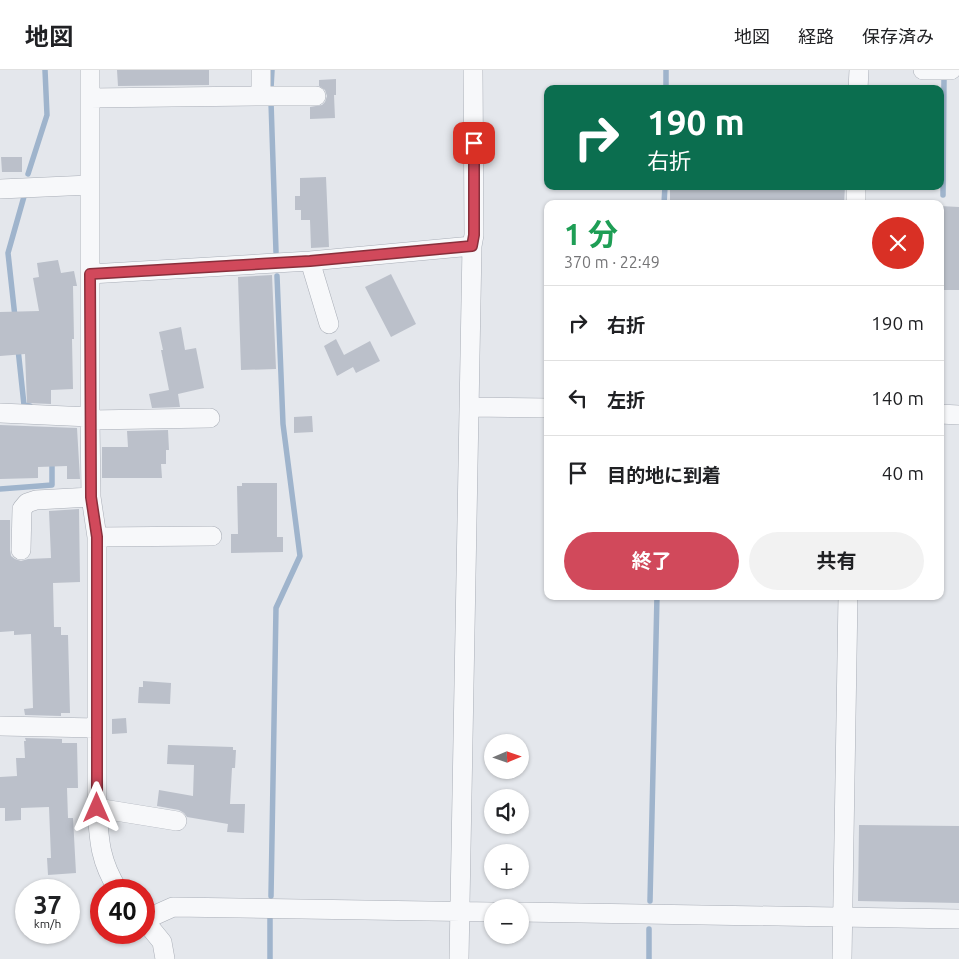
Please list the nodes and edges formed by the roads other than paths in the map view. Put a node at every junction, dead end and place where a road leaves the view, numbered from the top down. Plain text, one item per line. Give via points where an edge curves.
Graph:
1 (90, 70) edge
2 (261, 70) edge
3 (473, 70) edge
4 (859, 70) edge
5 (923, 70) edge
6 (951, 70) edge
7 (858, 85) edge
8 (261, 96) junction
9 (316, 96) dead end
10 (90, 98) junction
11 (90, 185) junction
12 (0, 189) edge
13 (472, 246) junction
14 (310, 261) junction
15 (90, 274) junction
16 (329, 324) dead end
17 (469, 407) junction
18 (544, 408) edge
19 (0, 412) edge
20 (944, 414) edge
21 (959, 415) edge
22 (90, 418) junction
23 (210, 418) dead end
24 (91, 497) junction
25 (212, 536) dead end
26 (97, 537) junction
27 (21, 550) dead end
28 (848, 600) edge
29 (0, 726) edge
30 (97, 728) junction
31 (97, 808) junction
32 (177, 821) dead end
33 (111, 879) edge
34 (460, 911) junction
35 (484, 912) edge
36 (529, 912) edge
37 (155, 915) edge
38 (842, 917) junction
39 (959, 919) edge
40 (155, 933) edge
41 (165, 959) edge
42 (459, 959) edge
43 (842, 959) edge

1 - 10 street
2 - 8 street
3 - 13 street
4 - 7 street
5 - 6 street
8 - 9 street
8 - 10 street
10 - 11 street
11 - 12 street
11 - 15 street
13 - 14 street
13 - 17 street
14 - 15 street
14 - 16 street
15 - 22 street
17 - 18 street
17 - 34 street
19 - 22 street
20 - 21 street
22 - 23 street
22 - 24 street
24 - 26 street
24 - 27 street via 27,503 22,509
25 - 26 street
26 - 30 street
28 - 38 street
29 - 30 street
30 - 31 street
31 - 32 street
31 - 33 street via 104,863
34 - 35 street
34 - 37 street via 173,907
34 - 42 street
36 - 38 street
38 - 39 street
38 - 43 street
40 - 41 street via 162,942

